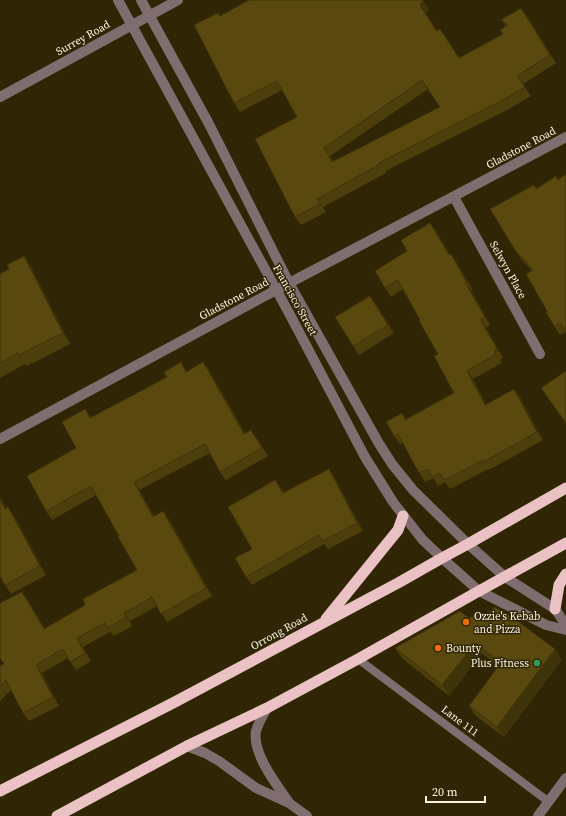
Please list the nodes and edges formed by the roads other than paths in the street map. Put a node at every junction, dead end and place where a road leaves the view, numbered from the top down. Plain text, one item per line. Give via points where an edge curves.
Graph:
1 (118, 0) edge
2 (141, 0) edge
3 (178, 0) edge
4 (149, 16) junction
5 (132, 25) junction
6 (0, 97) edge
7 (566, 137) edge
8 (454, 197) junction
9 (290, 283) junction
10 (276, 290) junction
11 (540, 354) dead end
12 (0, 439) edge
13 (566, 488) edge
14 (403, 516) junction
15 (566, 543) edge
16 (468, 544) junction
17 (442, 558) junction
18 (566, 574) edge
19 (505, 577) junction
20 (479, 591) junction
21 (555, 609) junction
22 (323, 622) junction
23 (566, 625) edge
24 (566, 630) edge
25 (358, 659) junction
26 (267, 708) junction
27 (187, 746) junction
28 (566, 778) edge
29 (0, 791) edge
30 (549, 802) junction
31 (289, 803) junction
32 (57, 816) edge
33 (306, 816) edge
34 (538, 816) edge

1 - 5 street, Francisco Street
2 - 4 street, Francisco Street
3 - 4 street, Surrey Road
4 - 5 street, Surrey Road
4 - 9 street, Francisco Street via 209,124
5 - 6 street, Surrey Road
5 - 10 street, Francisco Street
7 - 8 street, Gladstone Road
8 - 9 street, Gladstone Road
8 - 11 street, Selwyn Place
9 - 10 street, Gladstone Road
9 - 16 street, Francisco Street via 392,464 413,490
10 - 12 street, Gladstone Road
10 - 14 street, Francisco Street via 365,457
13 - 16 highway, Orrong Road
14 - 17 street, Francisco Street
14 - 22 highway via 398,530
15 - 19 highway
16 - 17 highway, Orrong Road
16 - 19 street, Francisco Street
17 - 20 street, Francisco Street
17 - 22 highway, Orrong Road
18 - 21 highway via 559,585
19 - 20 highway
19 - 21 street, Francisco Street
20 - 24 street, Francisco Street via 546,625
20 - 25 highway
21 - 23 street
22 - 29 highway, Orrong Road via 179,700
25 - 26 highway
25 - 30 lane, Lane 111
26 - 27 highway
26 - 31 street via 256,731 256,744 273,780
27 - 31 street via 219,761 256,788
27 - 32 highway
28 - 30 street
30 - 34 street
31 - 33 street

